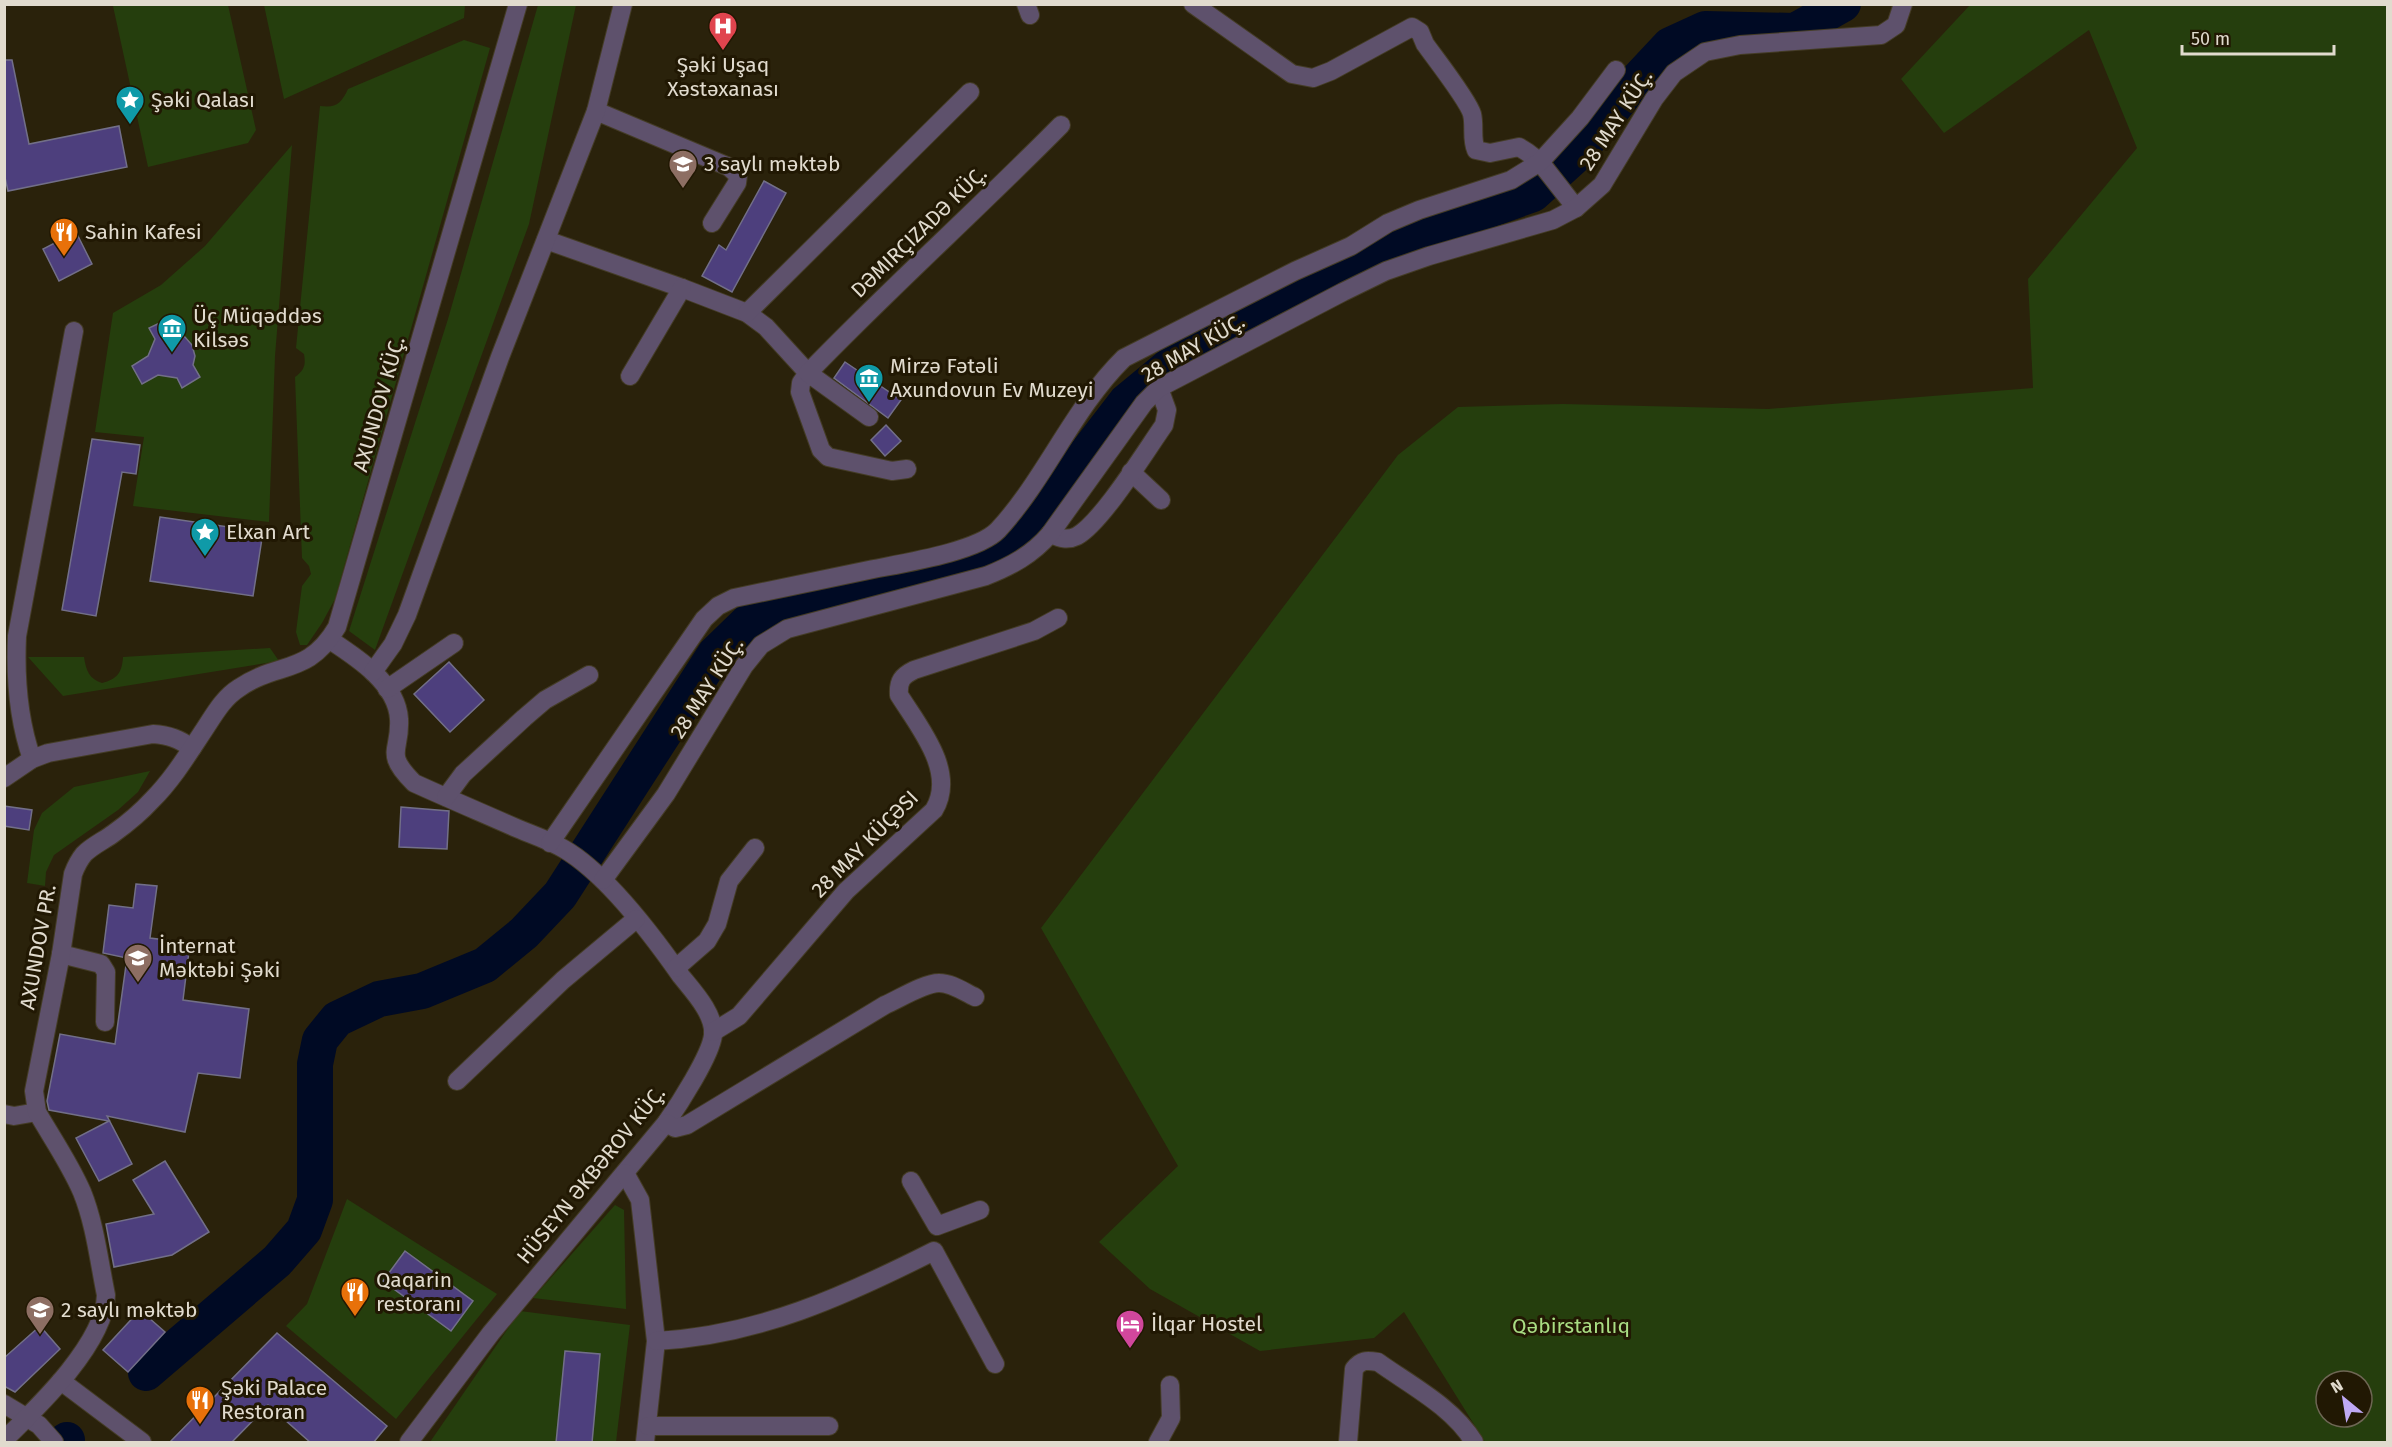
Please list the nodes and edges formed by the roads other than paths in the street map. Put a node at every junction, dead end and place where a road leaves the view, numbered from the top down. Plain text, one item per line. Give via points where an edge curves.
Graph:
1 (518, 4) edge
2 (623, 4) edge
3 (1193, 4) edge
4 (1903, 4) edge
5 (1616, 70) dead end
6 (970, 92) dead end
7 (596, 111) junction
8 (1061, 125) dead end
9 (1543, 166) junction
10 (1570, 201) junction
11 (712, 223) dead end
12 (546, 240) junction
13 (682, 288) junction
14 (747, 313) junction
15 (74, 332) dead end
16 (808, 373) junction
17 (630, 376) dead end
18 (1159, 388) junction
19 (869, 417) dead end
20 (907, 469) dead end
21 (1131, 472) junction
22 (1161, 500) dead end
23 (1050, 534) junction
24 (1058, 618) dead end
25 (330, 640) junction
26 (454, 643) dead end
27 (373, 672) junction
28 (589, 675) dead end
29 (387, 689) junction
30 (192, 748) junction
31 (32, 759) junction
32 (4, 778) edge
33 (446, 797) junction
34 (557, 846) junction
35 (755, 848) dead end
36 (597, 875) junction
37 (636, 919) junction
38 (61, 954) junction
39 (676, 968) junction
40 (975, 997) dead end
41 (105, 1022) dead end
42 (713, 1032) junction
43 (457, 1081) dead end
44 (37, 1112) junction
45 (4, 1114) edge
46 (666, 1123) junction
47 (625, 1173) junction
48 (911, 1181) dead end
49 (980, 1210) dead end
50 (938, 1226) junction
51 (934, 1251) junction
52 (656, 1341) junction
53 (995, 1364) dead end
54 (61, 1381) junction
55 (1170, 1385) dead end
56 (4, 1404) edge
57 (33, 1421) junction
58 (829, 1426) dead end
59 (646, 1434) edge
60 (4, 1440) edge
61 (54, 1443) edge
62 (142, 1443) edge
63 (409, 1443) edge
64 (1158, 1443) edge
65 (1348, 1443) edge
66 (1474, 1443) edge

1 - 25 street, AXUNDOV KÜÇ. via 341,616
2 - 7 street
3 - 9 street via 1292,74 1313,78 1412,27 1420,32 1472,111 1472,141 1476,150 1490,153 1518,147
4 - 10 street, 28 MAY KÜÇ. via 1896,26 1881,35 1740,45 1705,52 1674,73 1602,185
5 - 9 street
6 - 14 street
7 - 11 street via 729,167 738,175
7 - 12 street
8 - 16 street, DƏMIRÇIZADƏ KÜÇ.
9 - 10 street
9 - 34 street via 1388,224 1124,358 1104,378 1013,512 996,532 977,543 939,555 734,598 718,606 704,619
10 - 18 street, 28 MAY KÜÇ. via 1553,220 1386,271
12 - 13 street
12 - 27 street via 406,615 393,644
13 - 14 street
13 - 17 street
14 - 16 street via 766,327
15 - 31 street via 17,636 19,704
16 - 19 street
16 - 20 street via 800,392 821,450 828,457 892,471
18 - 21 street via 1167,410 1164,425
18 - 23 street, 28 MAY KÜÇ. via 1144,403
21 - 22 street
21 - 23 street via 1096,520 1077,536 1064,540
23 - 36 street, 28 MAY KÜÇ. via 1039,548 1015,564 986,576 787,629 761,645 744,666 666,794
24 - 42 street, 28 MAY KÜÇƏSI via 1034,631 903,676 898,685 899,695 933,750 941,798 934,810 846,891 740,1016
25 - 27 street
25 - 30 street, AXUNDOV KÜÇ. via 315,656 237,689 224,701
26 - 29 street
27 - 29 street
28 - 33 street via 544,700 463,774
29 - 33 street via 399,717 396,760 414,783
30 - 31 street via 168,735 153,734
30 - 38 street, AXUNDOV PR. via 152,800 78,861
31 - 32 street
33 - 34 street
34 - 36 street
35 - 39 street via 729,881 717,924 707,941
36 - 37 street
37 - 39 street
37 - 43 street via 563,980
38 - 41 street via 101,964 106,972
38 - 44 street, AXUNDOV PR. via 34,1091
39 - 42 street via 700,1001
40 - 46 street via 938,983 917,990 885,1005 687,1125 675,1128
42 - 46 street, HÜSEYN ƏKBƏROV KÜÇ. via 711,1043
44 - 45 street
44 - 54 street, AXUNDOV PR. via 82,1193 106,1295 96,1331
46 - 47 street, HÜSEYN ƏKBƏROV KÜÇ.
47 - 52 street via 640,1200
47 - 63 street, HÜSEYN ƏKBƏROV KÜÇ. via 490,1333
48 - 50 street
49 - 50 street
50 - 51 street
51 - 52 street via 834,1299 781,1318 694,1339
51 - 53 street
52 - 59 street
54 - 57 street, AXUNDOV PR.
54 - 62 street
55 - 64 street via 1171,1418
56 - 57 street
57 - 60 street, AXUNDOV PR.
57 - 61 street
58 - 59 street
65 - 66 street via 1354,1369 1367,1360 1377,1362 1447,1412

